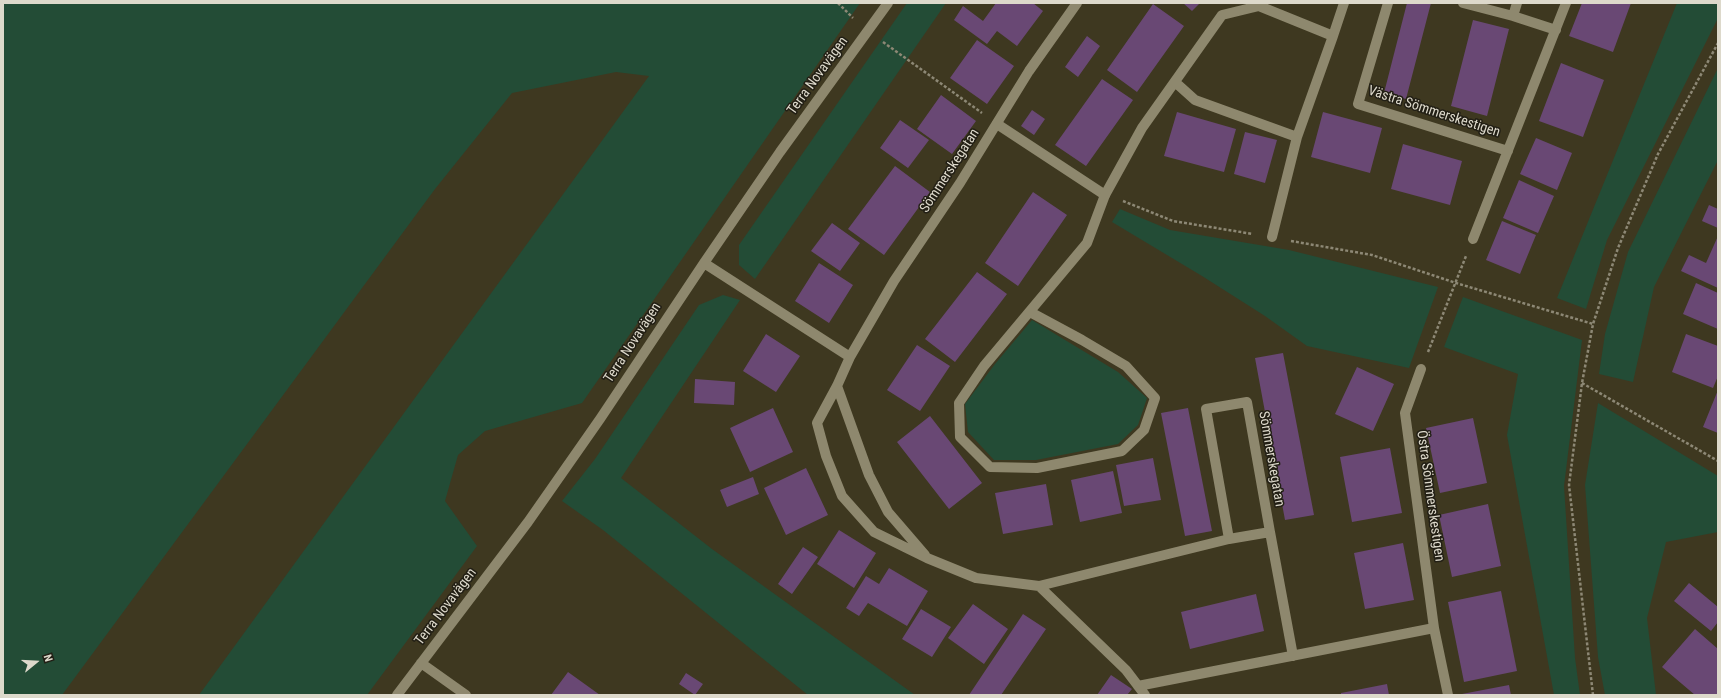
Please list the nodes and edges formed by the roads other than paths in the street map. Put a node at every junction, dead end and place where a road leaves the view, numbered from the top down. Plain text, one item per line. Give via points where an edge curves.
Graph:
1 (888, 3) edge
2 (1077, 3) edge
3 (1344, 3) edge
4 (1388, 3) edge
5 (1463, 3) edge
6 (1517, 3) edge
7 (1566, 3) edge
8 (1513, 16) junction
9 (1556, 30) junction
10 (1334, 36) junction
11 (1175, 82) junction
12 (997, 124) junction
13 (1296, 137) junction
14 (1508, 151) junction
15 (1105, 194) junction
16 (1272, 237) road end
17 (1473, 239) road end
18 (704, 263) junction
19 (1030, 312) junction
20 (850, 357) junction
21 (1421, 369) road end
22 (837, 386) junction
23 (1270, 532) junction
24 (1229, 539) junction
25 (927, 558) junction
26 (1039, 586) junction
27 (1434, 628) junction
28 (1293, 656) junction
29 (421, 663) junction
30 (1138, 686) junction
31 (397, 695) edge
32 (466, 695) edge
33 (1145, 695) edge
34 (1448, 695) edge

1 - 18 street, Terra Novavägen via 780,152
2 - 12 street, Sömmerskegatan via 1029,71
3 - 10 street
4 - 14 street, Västra Sömmerskestigen via 1358,104
5 - 8 street
6 - 8 street
7 - 9 street, Västra Sömmerskestigen
8 - 9 street
9 - 14 street, Västra Sömmerskestigen
10 - 11 street via 1259,6 1222,15
10 - 13 street
11 - 13 street via 1195,100
11 - 15 street via 1142,128
12 - 15 street
12 - 20 street, Sömmerskegatan via 894,281
13 - 16 street
14 - 17 street, Västra Sömmerskestigen
15 - 19 street via 1087,243
18 - 20 street
18 - 29 street, Terra Novavägen via 528,522
19 - 19 street via 984,366 959,403 960,437 990,467 1037,468 1122,451 1144,430 1155,398 1126,366
20 - 22 street, Sömmerskegatan
21 - 27 street, Östra Sömmerskestigen via 1405,414
22 - 25 street, Sömmerskegatan via 869,475 888,512
22 - 25 street, Sömmerskegatan via 816,423 842,496 874,532
23 - 24 street, Sömmerskegatan
23 - 24 street, Sömmerskegatan via 1247,402 1206,409
23 - 28 street
24 - 26 street, Sömmerskegatan
25 - 26 street, Sömmerskegatan via 976,578
26 - 30 street via 1126,670
27 - 28 street
27 - 34 street, Östra Sömmerskestigen
28 - 30 street
29 - 31 street, Terra Novavägen
29 - 32 street
30 - 33 street

